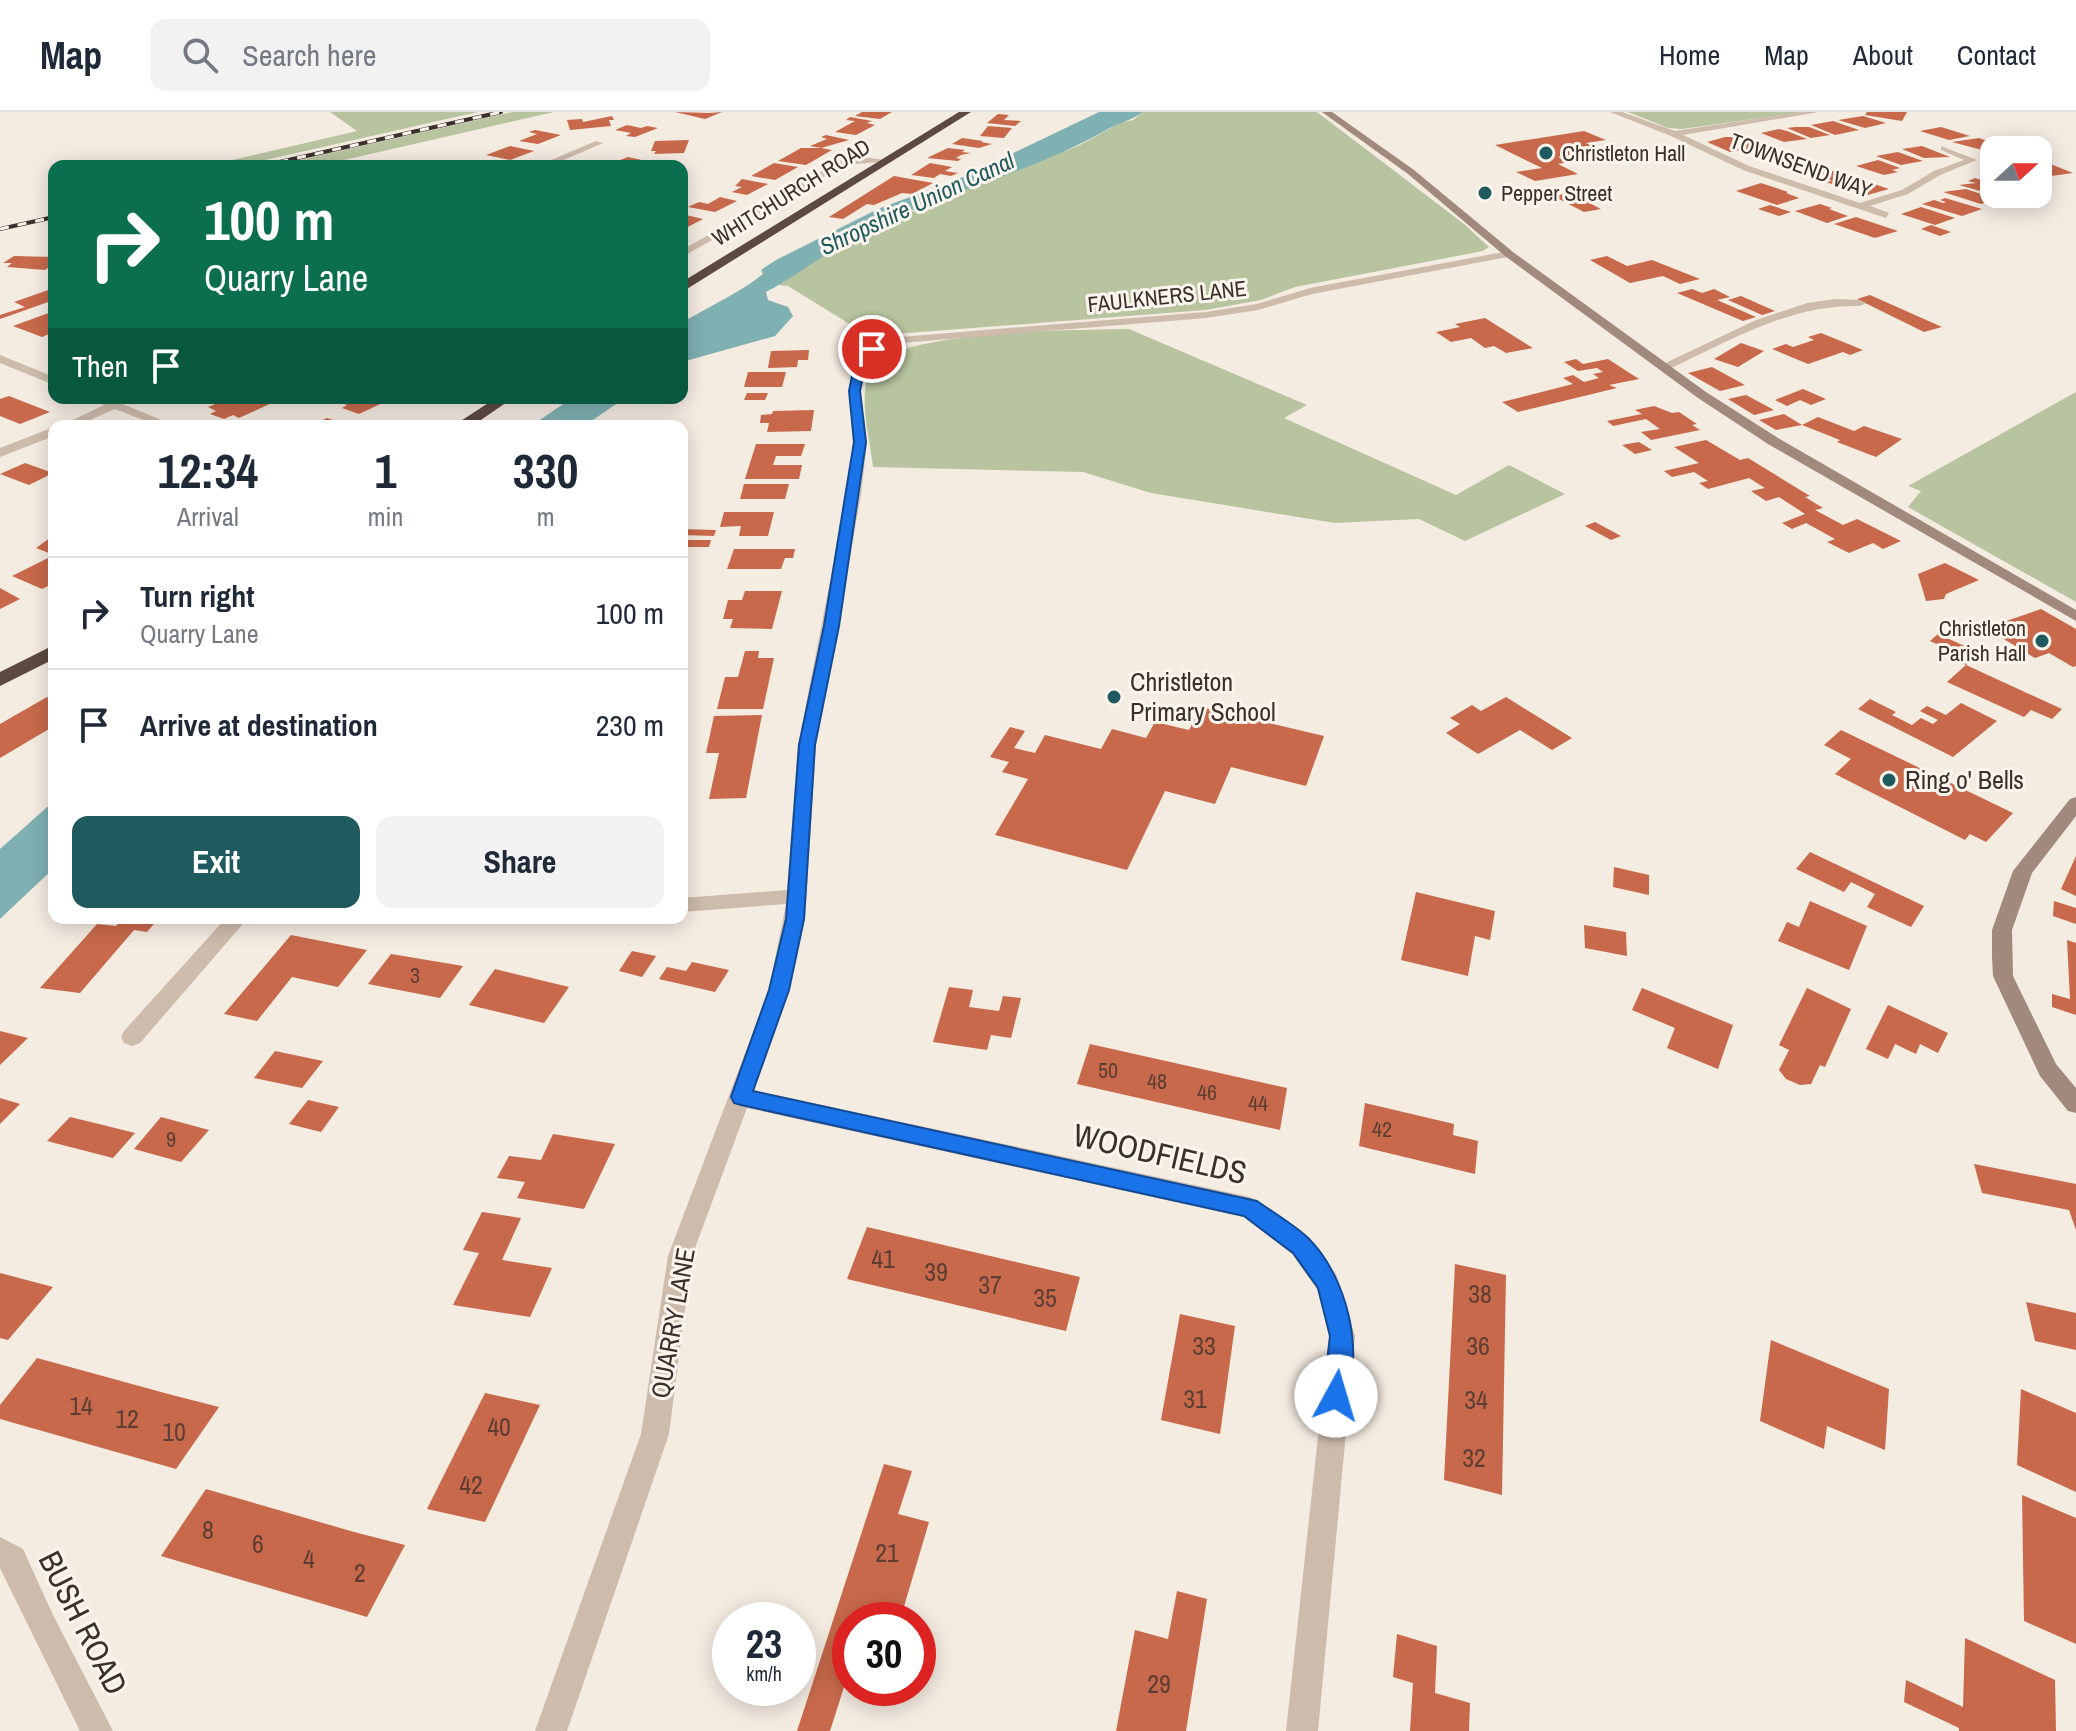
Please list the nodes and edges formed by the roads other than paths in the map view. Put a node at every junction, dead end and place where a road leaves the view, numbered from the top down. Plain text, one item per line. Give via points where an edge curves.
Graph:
1 (966, 112) edge
2 (1330, 112) edge
3 (1614, 112) edge
4 (1815, 112) edge
5 (1674, 134) junction
6 (584, 141) dead end
7 (1944, 148) dead end
8 (559, 160) edge
9 (886, 161) junction
10 (1861, 206) junction
11 (1886, 215) dead end
12 (688, 251) edge
13 (1509, 254) junction
14 (688, 284) edge
15 (1860, 303) dead end
16 (872, 349) joint
17 (0, 359) edge
18 (1663, 367) junction
19 (48, 379) edge
20 (496, 404) edge
21 (115, 405) joint
22 (80, 420) edge
23 (154, 420) edge
24 (471, 420) edge
25 (48, 433) edge
26 (0, 453) edge
27 (2076, 616) edge
28 (48, 654) edge
29 (0, 680) edge
30 (2076, 803) edge
31 (796, 896) junction
32 (688, 905) edge
33 (233, 924) edge
34 (132, 1037) dead end
35 (741, 1097) junction
36 (2076, 1104) edge
37 (0, 1552) edge
38 (97, 1731) edge
39 (551, 1731) edge
40 (1302, 1731) edge

1 - 9 highway, WHITCHURCH ROAD
2 - 13 street
3 - 5 street, TOWNSEND WAY
4 - 5 street
5 - 10 street, TOWNSEND WAY via 1746,168
6 - 8 street via 603,144
7 - 10 street via 1972,160
9 - 12 street via 842,163
9 - 14 highway, WHITCHURCH ROAD
10 - 11 street, TOWNSEND WAY
13 - 16 street, FAULKNERS LANE via 1206,315 954,334
13 - 18 street
15 - 18 street via 1837,300 1781,315
16 - 31 street, QUARRY LANE via 859,366 855,391 860,442 854,495 807,745
17 - 19 street
18 - 27 street via 1773,441
20 - 24 highway
21 - 22 street
21 - 23 street
25 - 26 street
28 - 29 highway
30 - 36 street via 2023,871 2002,930 2003,976 2048,1070
31 - 32 street
31 - 35 street, QUARRY LANE via 779,990
33 - 34 street
35 - 39 street, QUARRY LANE via 680,1256 655,1434
35 - 40 street, WOODFIELDS via 1250,1208 1301,1246 1328,1284 1342,1336
37 - 38 street, BUSH ROAD via 13,1559

